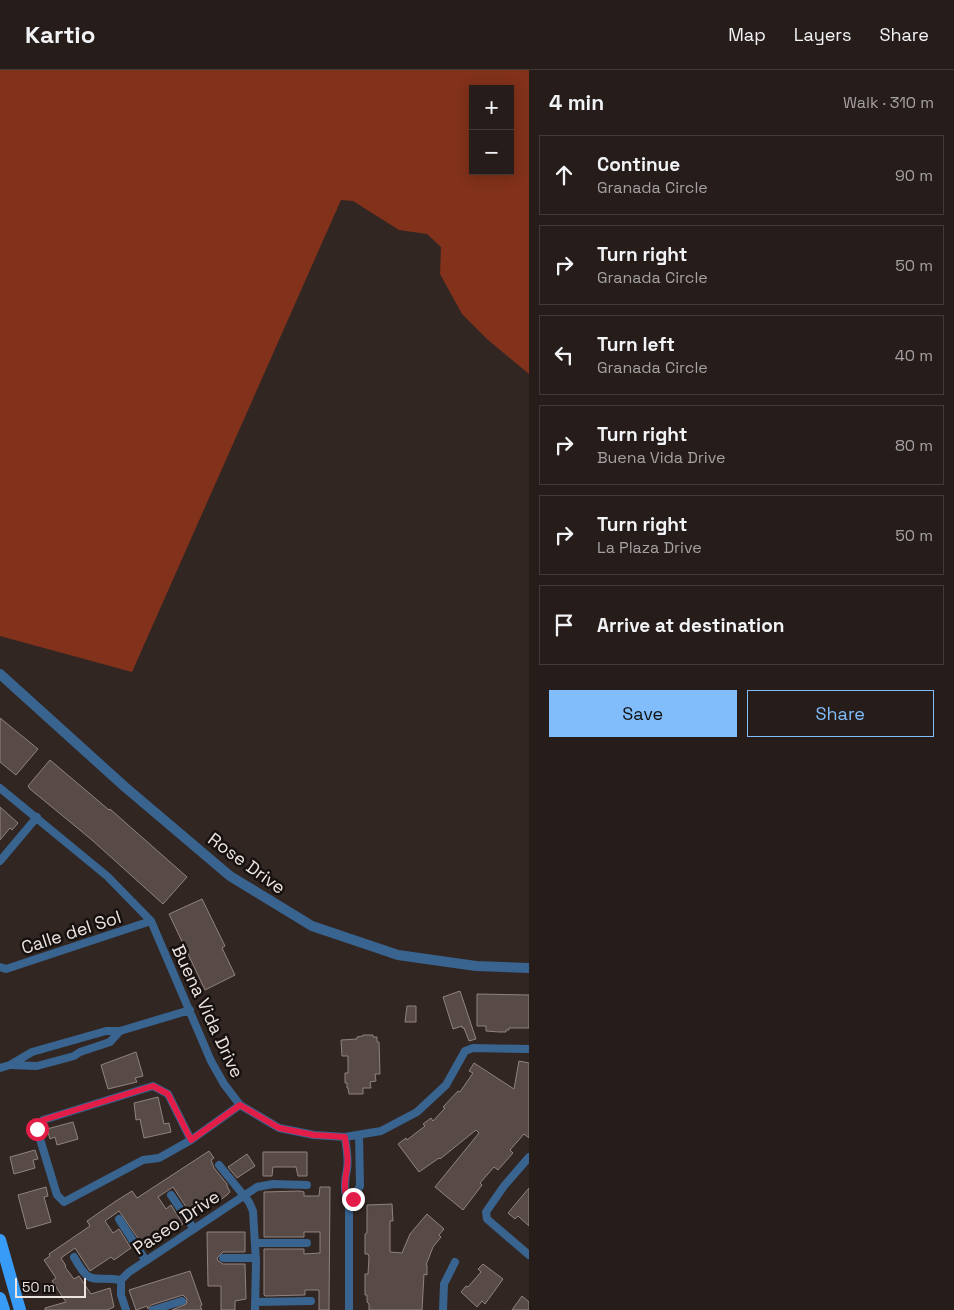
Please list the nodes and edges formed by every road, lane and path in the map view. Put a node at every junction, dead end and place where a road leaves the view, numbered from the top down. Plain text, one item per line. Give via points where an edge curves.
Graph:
1 (0, 674) edge
2 (0, 788) edge
3 (37, 817) junction
4 (0, 861) edge
5 (151, 921) junction
6 (0, 967) edge
7 (529, 968) edge
8 (190, 1010) junction
9 (120, 1031) junction
10 (529, 1049) edge
11 (10, 1065) junction
12 (0, 1068) edge
13 (240, 1105) junction
14 (359, 1134) junction
15 (345, 1137) junction
16 (191, 1140) junction
17 (529, 1157) edge
18 (219, 1165) dead end
19 (306, 1185) dead end
20 (170, 1195) dead end
21 (243, 1196) junction
22 (349, 1205) junction
23 (119, 1219) dead end
24 (194, 1229) junction
25 (0, 1240) edge
26 (255, 1243) junction
27 (307, 1243) dead end
28 (529, 1255) edge
29 (74, 1257) dead end
30 (223, 1258) dead end
31 (256, 1258) junction
32 (146, 1261) junction
33 (455, 1262) dead end
34 (120, 1280) junction
35 (0, 1298) edge
36 (182, 1301) dead end
37 (311, 1301) dead end
38 (255, 1306) edge
39 (4, 1310) edge
40 (20, 1310) edge
41 (126, 1310) edge
42 (153, 1310) edge
43 (349, 1310) edge
44 (443, 1310) edge

1 - 7 street, Rose Drive via 230,876 312,926 398,955 476,966
2 - 3 street, Buena Vida Drive
3 - 4 street
3 - 5 street, Buena Vida Drive via 107,876
5 - 6 street, Calle del Sol via 6,969
5 - 8 street, Buena Vida Drive
8 - 9 street
8 - 13 street, Buena Vida Drive via 211,1061
9 - 11 street via 106,1031 32,1052
9 - 11 street via 110,1042 74,1056 37,1066
10 - 14 street, Buena Vida Drive via 473,1048 464,1051 446,1085 417,1112 381,1131
11 - 12 street
13 - 15 street, Buena Vida Drive via 279,1128
13 - 16 street
14 - 15 street, Buena Vida Drive
14 - 22 street via 360,1186
15 - 22 street via 345,1194
16 - 16 street via 159,1158 143,1160 64,1202 56,1195 37,1129 43,1120 153,1086 168,1094
17 - 28 street via 486,1212 488,1219
18 - 21 street
19 - 21 street, Paseo Drive via 273,1184 257,1187
20 - 24 street
21 - 24 street, Paseo Drive
21 - 26 street via 253,1211
22 - 43 street
23 - 32 street
24 - 32 street, Paseo Drive
25 - 40 main road
26 - 27 street
26 - 31 street
29 - 34 street via 92,1280
30 - 31 street
31 - 38 street
32 - 34 street, Paseo Drive
33 - 44 street via 444,1284
34 - 41 street
35 - 39 main road
36 - 42 street
37 - 38 street

